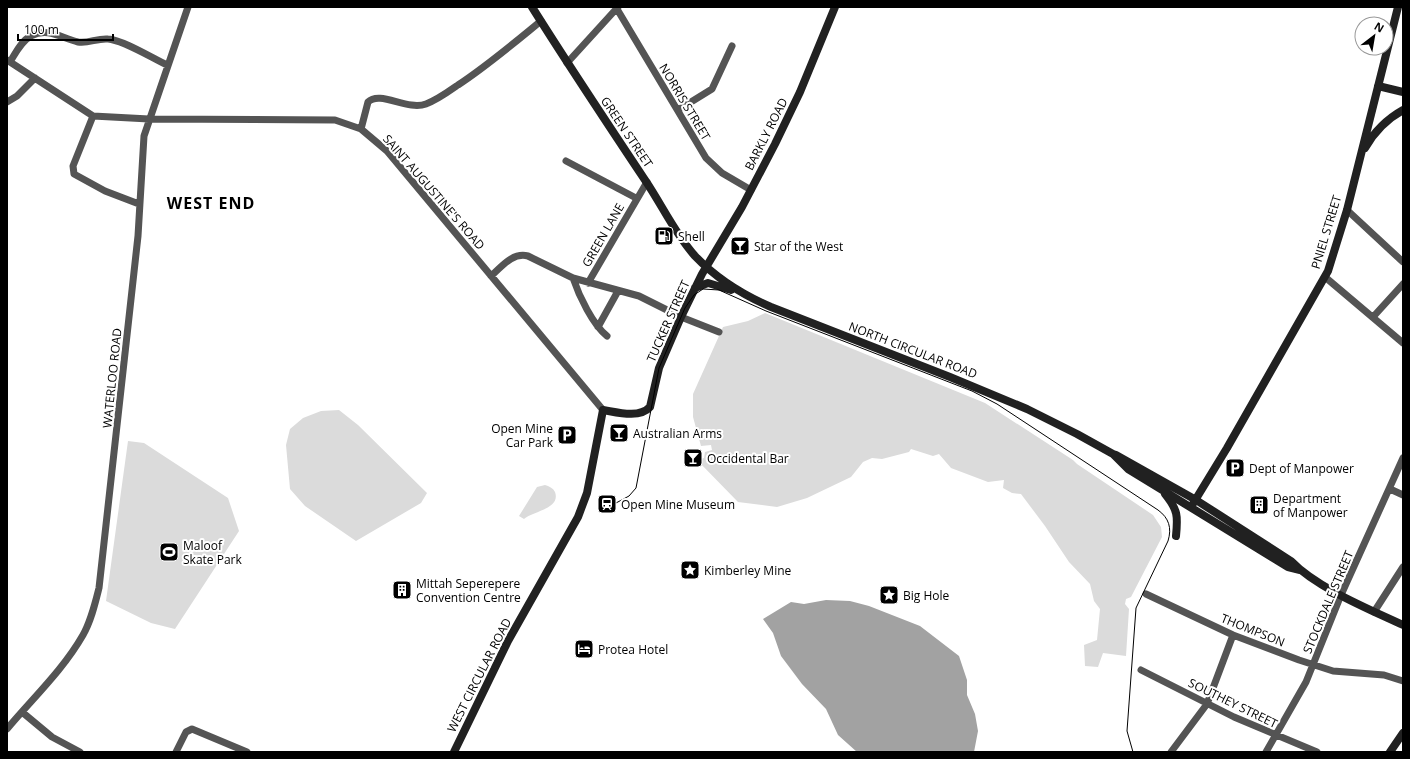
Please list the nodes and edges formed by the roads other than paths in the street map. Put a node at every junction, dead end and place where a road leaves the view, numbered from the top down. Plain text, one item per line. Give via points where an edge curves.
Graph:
1 (188, 7) edge
2 (532, 7) edge
3 (835, 7) edge
4 (1398, 7) edge
5 (617, 8) edge
6 (541, 21) junction
7 (732, 46) dead end
8 (8, 61) edge
9 (567, 63) junction
10 (167, 65) junction
11 (35, 78) junction
12 (1378, 86) junction
13 (1403, 92) edge
14 (7, 102) edge
15 (678, 110) junction
16 (1403, 110) edge
17 (93, 116) junction
18 (149, 119) junction
19 (361, 129) junction
20 (566, 161) dead end
21 (1354, 177) junction
22 (646, 182) junction
23 (751, 190) junction
24 (636, 198) junction
25 (139, 204) junction
26 (1346, 210) junction
27 (1403, 262) edge
28 (706, 267) junction
29 (491, 276) junction
30 (1325, 277) junction
31 (573, 278) junction
32 (588, 283) junction
33 (1403, 284) edge
34 (695, 289) junction
35 (618, 291) junction
36 (756, 300) junction
37 (681, 317) junction
38 (1373, 317) junction
39 (598, 327) junction
40 (719, 332) dead end
41 (607, 336) dead end
42 (1403, 343) edge
43 (603, 410) junction
44 (1113, 454) junction
45 (1403, 458) edge
46 (1160, 488) junction
47 (1390, 490) junction
48 (1403, 495) edge
49 (1193, 504) junction
50 (1176, 536) dead end
51 (1403, 567) edge
52 (1146, 594) dead end
53 (1341, 595) junction
54 (1374, 612) junction
55 (1403, 625) edge
56 (1233, 635) junction
57 (1314, 665) junction
58 (1141, 670) dead end
59 (1403, 681) edge
60 (1207, 704) junction
61 (22, 712) junction
62 (7, 728) edge
63 (1403, 733) edge
64 (1276, 736) junction
65 (80, 752) edge
66 (176, 752) edge
67 (247, 752) edge
68 (454, 752) edge
69 (1171, 752) edge
70 (1266, 752) edge
71 (1317, 752) edge
72 (1390, 752) edge

1 - 10 street, WATERLOO ROAD
2 - 6 street, GREEN STREET
3 - 23 street, BARKLY ROAD via 800,92
4 - 12 street, PNIEL STREET
5 - 9 street
5 - 15 street, NORRIS STREET
6 - 9 street, GREEN STREET
6 - 19 street via 481,70 426,104 407,105 380,97 370,99
7 - 15 street via 712,90
8 - 10 street via 31,35 48,32 86,43 109,39
8 - 11 street
9 - 22 street, GREEN STREET
10 - 18 street, WATERLOO ROAD
11 - 14 street
11 - 17 street
12 - 13 street
12 - 21 street, PNIEL STREET
15 - 23 street, NORRIS STREET via 714,167
16 - 21 street via 1386,122 1369,141
17 - 18 street, SAINT AUGUSTINE'S ROAD
17 - 25 street via 73,166 74,174 105,191
18 - 19 street, SAINT AUGUSTINE'S ROAD via 335,120
18 - 25 street, WATERLOO ROAD via 144,136
19 - 29 street, SAINT AUGUSTINE'S ROAD via 387,151
20 - 24 street, GREEN LANE
21 - 26 street, PNIEL STREET
22 - 24 street, GREEN LANE
22 - 28 street, GREEN STREET via 686,245
23 - 28 street, BARKLY ROAD
24 - 32 street, GREEN LANE
25 - 61 street, WATERLOO ROAD via 138,236 99,588 84,634 55,675
26 - 27 street
26 - 30 street, PNIEL STREET
28 - 34 street, TUCKER STREET
28 - 36 street, NORTH CIRCULAR ROAD via 728,284
29 - 31 street via 516,255 521,254
29 - 43 street, SAINT AUGUSTINE'S ROAD
30 - 38 street
30 - 49 street, PNIEL STREET
31 - 32 street
31 - 39 street
32 - 35 street
33 - 38 street
34 - 36 street via 708,283 715,284
34 - 37 street, TUCKER STREET
35 - 37 street via 639,296
35 - 39 street
36 - 44 street, NORTH CIRCULAR ROAD via 1019,406 1087,438
37 - 40 street
37 - 43 street, TUCKER STREET via 659,368 650,407 635,414
38 - 42 street
39 - 41 street
43 - 68 street, WEST CIRCULAR ROAD via 586,493 578,518 505,647
44 - 46 street, NORTH CIRCULAR ROAD via 1128,469
44 - 49 street, NORTH CIRCULAR ROAD via 1125,458
45 - 47 street, STOCKDALE STREET
46 - 49 street, NORTH CIRCULAR ROAD
46 - 50 street via 1175,509
47 - 48 street
47 - 53 street, STOCKDALE STREET
49 - 53 street via 1292,561 1300,570
51 - 54 street
52 - 56 street, THOMPSON
53 - 54 street
53 - 57 street, STOCKDALE STREET
54 - 55 street
56 - 57 street, THOMPSON
56 - 60 street
57 - 59 street, THOMPSON via 1342,672 1389,676
57 - 64 street, STOCKDALE STREET
58 - 60 street, SOUTHEY STREET
60 - 64 street, SOUTHEY STREET
60 - 69 street
61 - 62 street, WATERLOO ROAD
61 - 65 street via 52,737
63 - 72 street
64 - 70 street, STOCKDALE STREET
64 - 71 street, SOUTHEY STREET
66 - 67 street via 186,732 192,729

